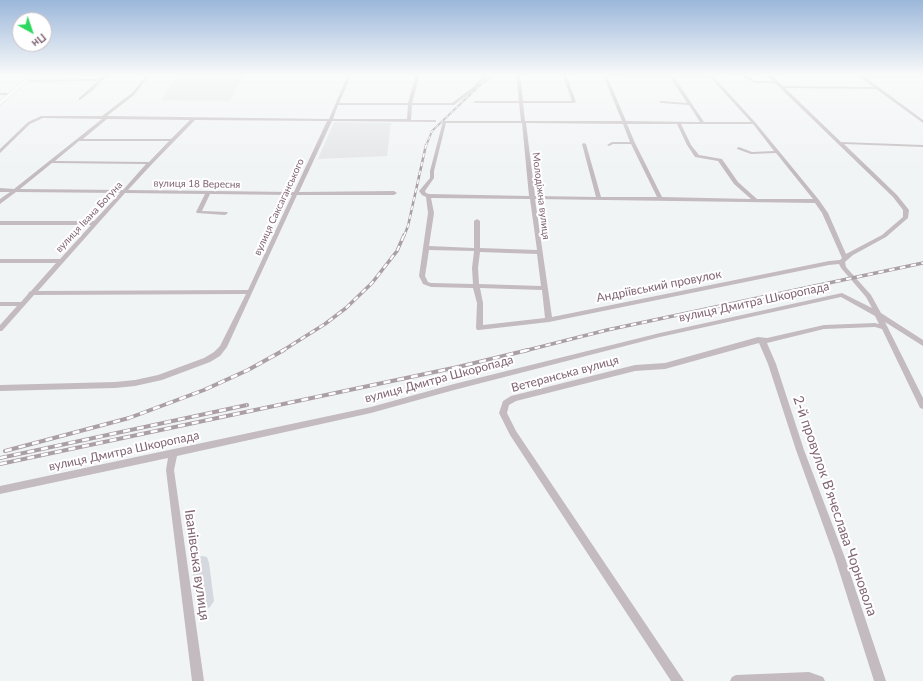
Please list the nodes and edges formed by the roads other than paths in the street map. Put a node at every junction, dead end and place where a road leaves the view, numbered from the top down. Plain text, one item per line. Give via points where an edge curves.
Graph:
1 (118, 106) edge
2 (336, 106) edge
3 (410, 106) edge
4 (521, 106) edge
5 (618, 106) edge
6 (691, 106) edge
7 (739, 106) edge
8 (801, 106) edge
9 (901, 106) edge
10 (104, 118) junction
11 (193, 119) junction
12 (330, 120) junction
13 (409, 121) junction
14 (435, 121) dead end
15 (523, 121) junction
16 (625, 122) junction
17 (678, 122) junction
18 (923, 122) edge
19 (703, 123) junction
20 (754, 123) junction
21 (79, 140) junction
22 (172, 140) junction
23 (610, 143) dead end
24 (633, 143) junction
25 (842, 143) junction
26 (584, 144) dead end
27 (923, 146) edge
28 (739, 148) dead end
29 (0, 152) edge
30 (777, 152) junction
31 (50, 162) junction
32 (150, 163) junction
33 (0, 190) edge
34 (15, 190) junction
35 (125, 192) junction
36 (208, 193) junction
37 (394, 193) dead end
38 (295, 194) junction
39 (428, 196) junction
40 (532, 196) junction
41 (599, 197) junction
42 (660, 198) junction
43 (755, 199) junction
44 (817, 201) junction
45 (0, 202) edge
46 (225, 213) dead end
47 (477, 221) dead end
48 (0, 223) edge
49 (95, 223) junction
50 (426, 248) junction
51 (477, 250) junction
52 (540, 252) junction
53 (843, 260) junction
54 (0, 261) edge
55 (60, 262) junction
56 (476, 286) junction
57 (545, 288) junction
58 (250, 292) junction
59 (31, 293) junction
60 (0, 304) edge
61 (21, 304) junction
62 (879, 315) junction
63 (549, 320) junction
64 (884, 327) junction
65 (0, 329) edge
66 (762, 341) junction
67 (923, 343) edge
68 (0, 388) edge
69 (923, 406) edge
70 (173, 453) junction
71 (0, 490) edge
72 (198, 681) edge
73 (678, 681) edge
74 (736, 681) edge
75 (819, 681) edge
76 (880, 681) edge

1 - 10 street
2 - 12 street, вулиця Саксаганського
3 - 13 street
4 - 15 street, Молодіжна вулиця
5 - 16 street
6 - 19 street
7 - 20 street
8 - 25 street
9 - 18 street
10 - 11 street
10 - 21 street
10 - 29 street via 38,118 29,123
11 - 12 street
11 - 22 street, вулиця Івана Богуна
12 - 13 street
12 - 38 street, вулиця Саксаганського
13 - 14 street
15 - 16 street
15 - 39 street via 444,122 432,178 422,191
15 - 40 street, Молодіжна вулиця
16 - 17 street
16 - 24 street
17 - 19 street
17 - 43 street via 697,156 720,160 736,183
19 - 20 street
20 - 30 street
21 - 22 street
21 - 31 street
22 - 32 street, вулиця Івана Богуна
23 - 24 street
24 - 42 street
25 - 27 street
25 - 53 street via 906,210 906,217 884,236
26 - 41 street
28 - 30 street via 751,153
30 - 44 street
31 - 32 street
31 - 34 street
32 - 35 street, вулиця Івана Богуна
33 - 34 street, вулиця 18 Вересня
34 - 35 street, вулиця 18 Вересня
34 - 45 street
35 - 36 street, вулиця 18 Вересня
35 - 49 street, вулиця Івана Богуна
36 - 38 street, вулиця 18 Вересня
36 - 46 street via 198,212
37 - 38 street, вулиця 18 Вересня
38 - 58 street, вулиця Саксаганського
39 - 40 street
39 - 50 street via 431,213
40 - 41 street
40 - 52 street, Молодіжна вулиця
41 - 42 street
42 - 43 street
43 - 44 street
44 - 53 street via 825,213
47 - 51 street
48 - 49 street
49 - 55 street, вулиця Івана Богуна
50 - 51 street
50 - 56 street via 422,276 425,283
51 - 52 street
51 - 56 street
52 - 57 street, Молодіжна вулиця
53 - 62 street via 843,267 869,296
53 - 63 street, Андріївський провулок
54 - 55 street
55 - 59 street, вулиця Івана Богуна
56 - 57 street
56 - 63 street, Андріївський провулок via 480,303 479,328
57 - 63 street, Молодіжна вулиця
58 - 59 street
58 - 68 street, вулиця Саксаганського via 223,347 207,360 159,378 135,383
59 - 61 street, вулиця Івана Богуна
60 - 61 street
61 - 65 street, вулиця Івана Богуна
62 - 64 street
62 - 67 street, вулиця Дмитра Шкоропада
62 - 70 street, вулиця Дмитра Шкоропада via 842,295 645,339 371,410
64 - 66 street, Ветеранська вулиця via 824,327
64 - 69 street
66 - 73 street, Ветеранська вулиця via 740,344 665,366 634,368 514,398 506,403 503,413 513,433
66 - 76 street, 2-й провулок В'ячеслава Чорновола via 840,558
70 - 71 street, вулиця Дмитра Шкоропада
70 - 72 street, Іванівська вулиця via 170,470
74 - 75 street via 809,678

